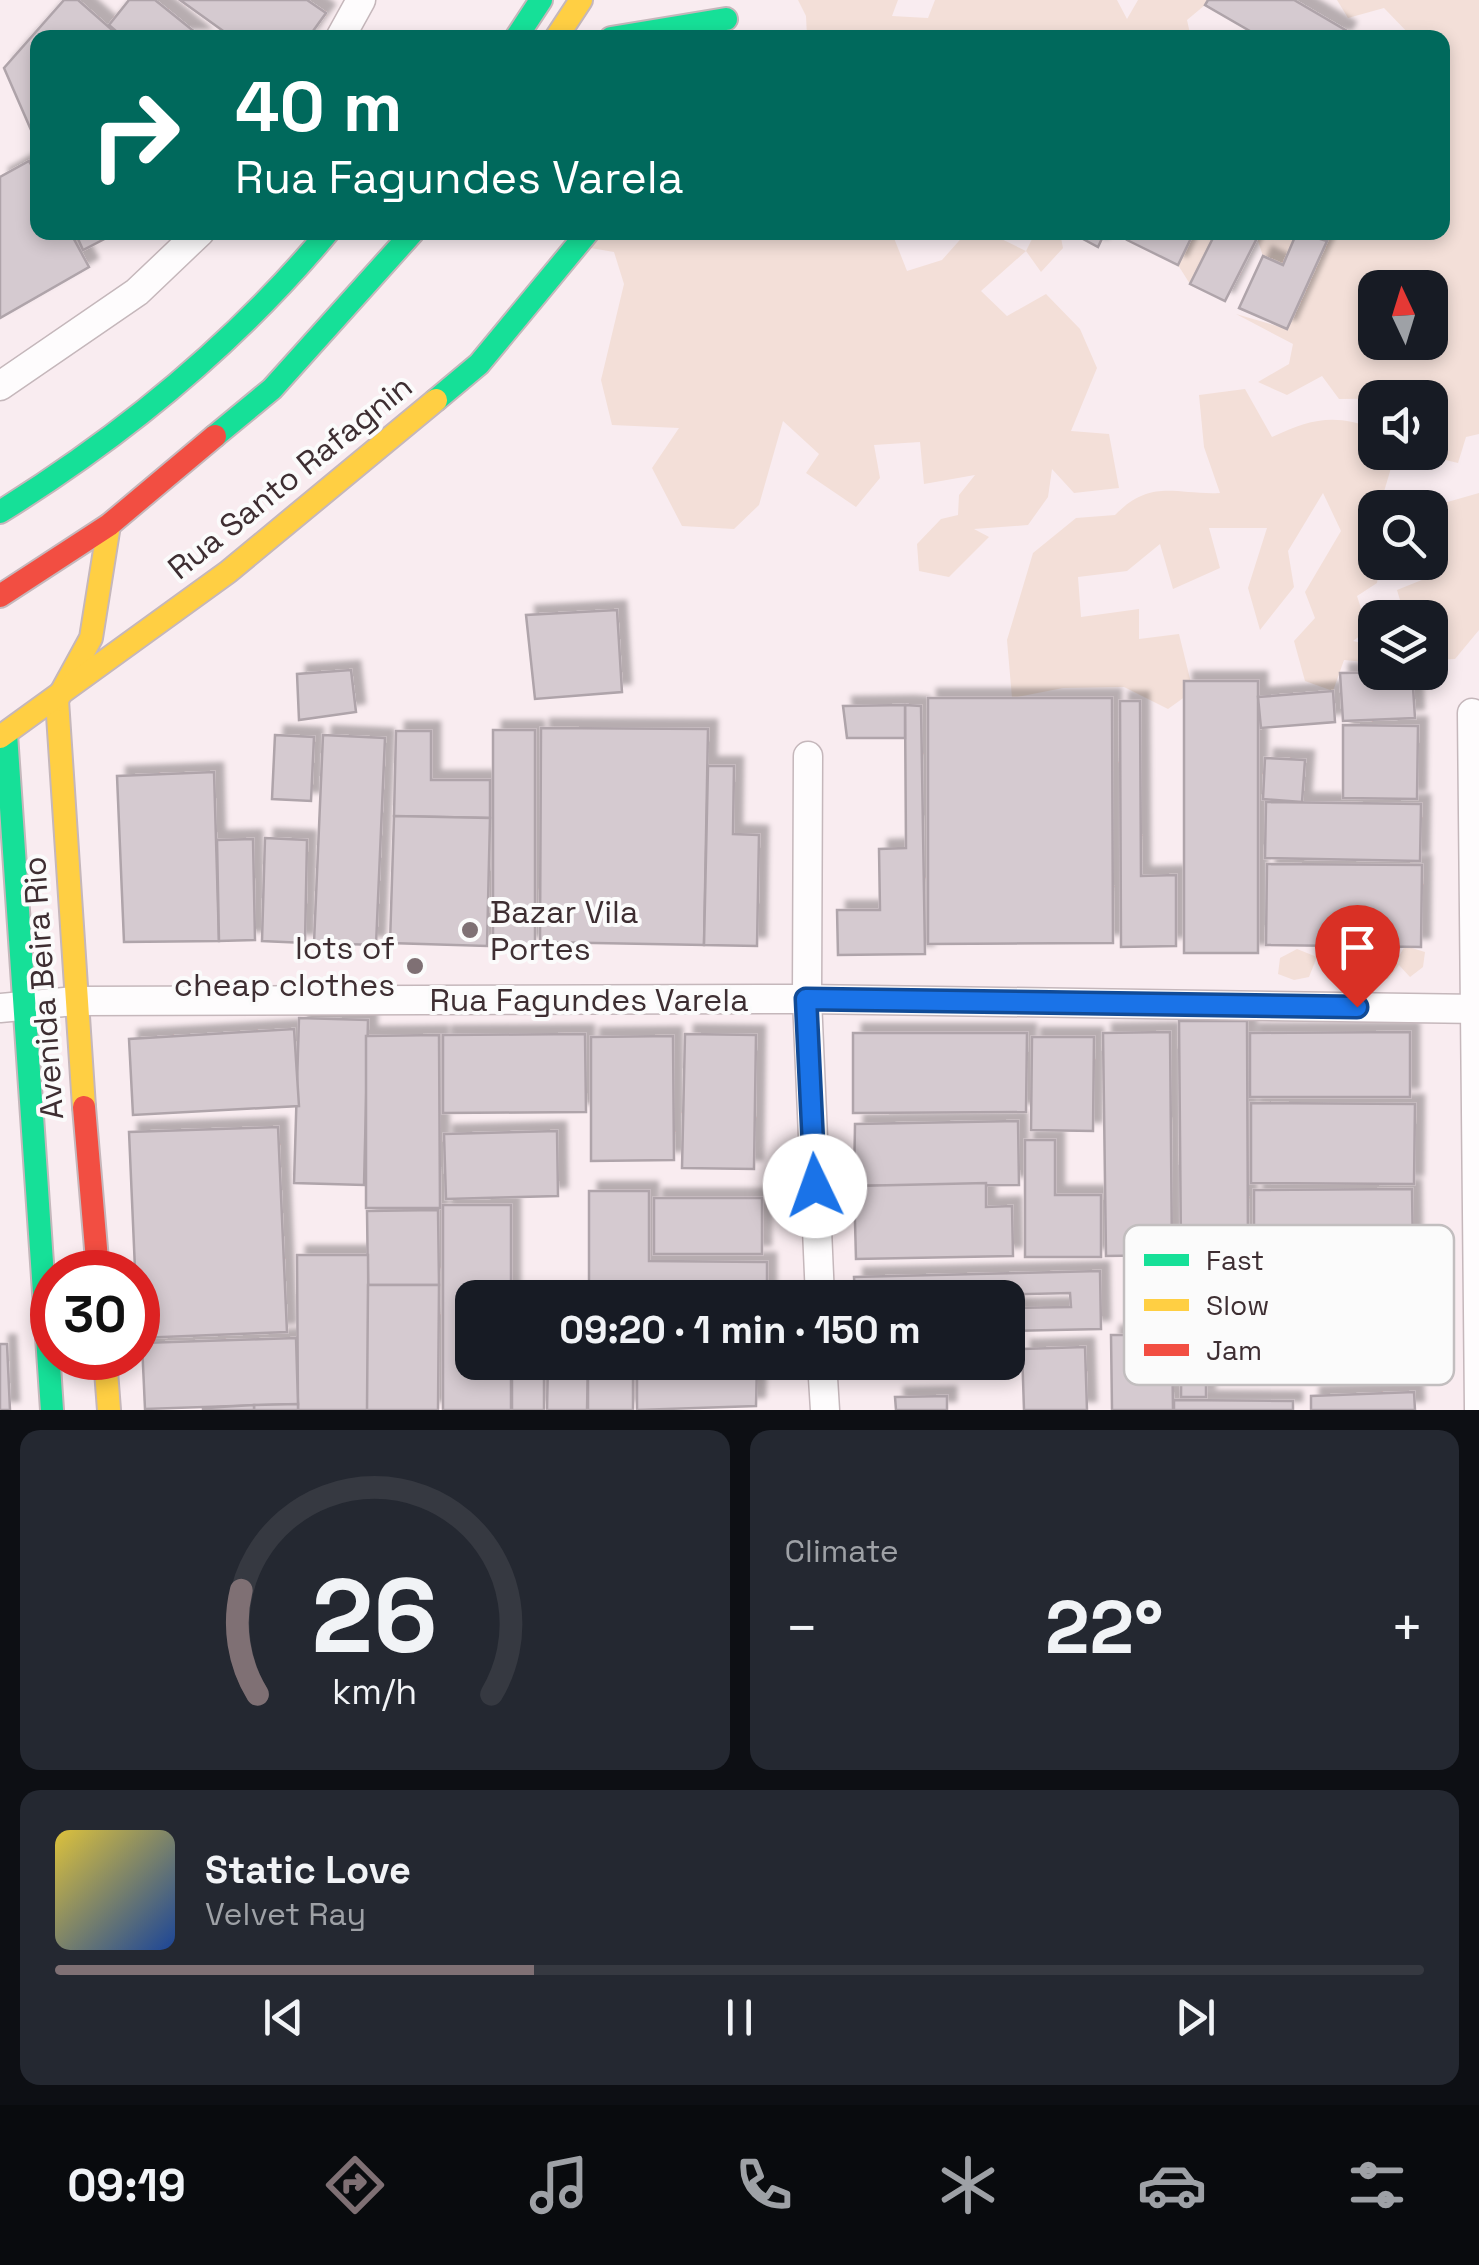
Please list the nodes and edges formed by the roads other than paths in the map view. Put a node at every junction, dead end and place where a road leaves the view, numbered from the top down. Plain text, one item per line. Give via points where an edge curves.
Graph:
1 (362, 0) edge
2 (541, 0) edge
3 (581, 0) edge
4 (726, 19) edge
5 (345, 30) edge
6 (521, 30) edge
7 (561, 30) edge
8 (659, 30) edge
9 (192, 240) edge
10 (321, 240) edge
11 (406, 240) edge
12 (581, 240) edge
13 (0, 386) edge
14 (0, 512) edge
15 (109, 525) junction
16 (0, 596) edge
17 (57, 700) junction
18 (1472, 713) dead end
19 (3, 736) edge
20 (808, 756) dead end
21 (806, 999) junction
22 (75, 1001) junction
23 (12, 1007) edge
24 (1477, 1009) edge
25 (96, 1250) edge
26 (819, 1280) edge
27 (107, 1380) edge
28 (823, 1380) edge
29 (52, 1410) edge
30 (110, 1410) edge
31 (824, 1410) edge
32 (1479, 1410) edge

1 - 5 street
2 - 6 main road
3 - 7 main road
4 - 8 main road
9 - 13 street via 137,292
10 - 14 main road via 229,342 56,479
11 - 15 main road via 272,389
12 - 17 main road, Rua Santo Rafagnin via 479,364 228,572
15 - 16 main road
15 - 17 main road via 91,638
17 - 19 main road, Rua Santo Rafagnin
17 - 22 main road, Avenida Beira Rio
18 - 24 street
19 - 23 main road, Avenida Beira Rio
20 - 21 street
21 - 22 street, Rua Fagundes Varela
21 - 24 street, Rua Fagundes Varela
21 - 26 street
22 - 23 street, Rua Fagundes Varela
22 - 25 main road, Avenida Beira Rio
23 - 29 main road, Avenida Beira Rio
24 - 32 street
27 - 30 main road
28 - 31 street

